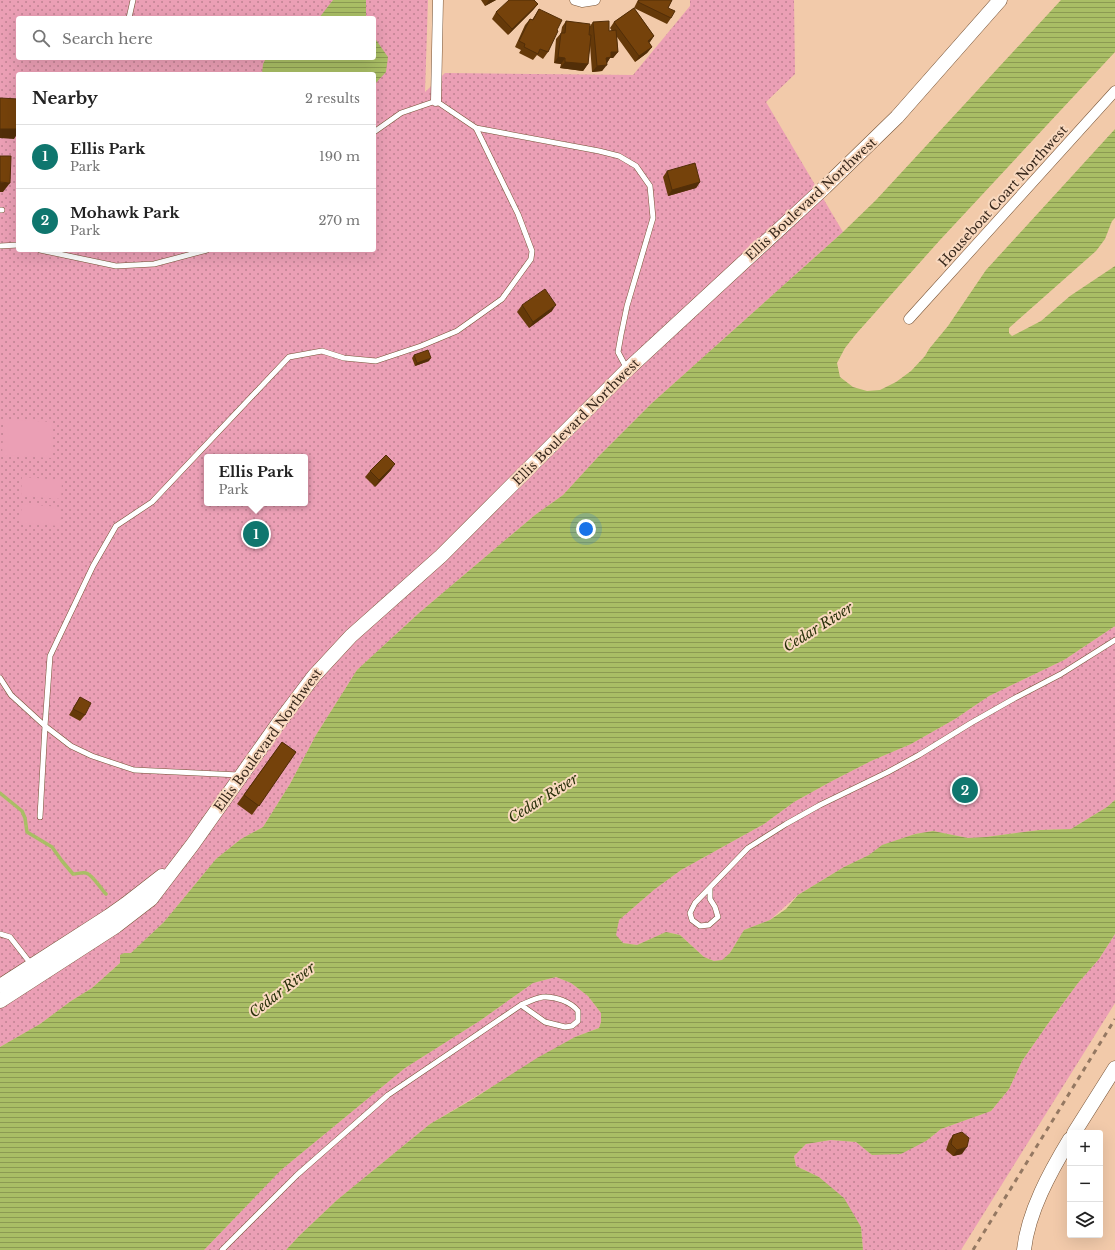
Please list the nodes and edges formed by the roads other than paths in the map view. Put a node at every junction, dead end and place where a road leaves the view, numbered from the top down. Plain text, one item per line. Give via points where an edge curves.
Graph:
1 (133, 0) edge
2 (438, 0) edge
3 (575, 0) edge
4 (595, 0) edge
5 (1000, 0) edge
6 (129, 16) edge
7 (1115, 91) edge
8 (436, 101) junction
9 (476, 128) junction
10 (376, 131) edge
11 (16, 245) edge
12 (0, 246) edge
13 (61, 252) edge
14 (199, 252) edge
15 (909, 319) dead end
16 (627, 370) junction
17 (1115, 640) edge
18 (0, 678) edge
19 (45, 726) junction
20 (242, 775) junction
21 (40, 817) dead end
22 (710, 888) junction
23 (0, 934) edge
24 (36, 970) junction
25 (0, 986) edge
26 (0, 1001) edge
27 (521, 1005) junction
28 (1115, 1068) edge
29 (1076, 1130) edge
30 (1067, 1144) edge
31 (222, 1250) edge
32 (1024, 1250) edge

1 - 6 lane
2 - 8 street
3 - 4 street
5 - 16 street, Ellis Boulevard Northwest via 897,117
7 - 15 street, Houseboat Coart Northwest
8 - 9 lane
8 - 10 lane via 400,113
9 - 16 lane via 619,156 636,166 650,186 653,218 627,306 618,352
9 - 19 lane via 518,214 532,250 531,259 514,283 502,299 457,331 421,346 376,360 344,358 322,351 289,357 152,502 116,526 93,566 50,656
11 - 12 lane
13 - 14 lane via 116,266 154,264
16 - 20 street, Ellis Boulevard Northwest via 441,556 351,636 314,676
17 - 22 lane via 1061,674 971,722 919,755 786,824 748,848
18 - 19 lane via 11,695
19 - 20 lane via 71,746 85,753 134,770
19 - 21 lane
20 - 24 street, Ellis Boulevard Northwest via 177,864
22 - 22 lane via 695,903 690,913 692,920 700,926 709,925 718,917 710,899
23 - 24 lane via 10,937
24 - 25 street, Ellis Boulevard Northwest
24 - 26 street, Ellis Boulevard Northwest
27 - 27 lane via 543,997 558,999 573,1005 578,1011 578,1021 572,1026 565,1027 544,1022
27 - 31 lane via 388,1095 297,1175
28 - 29 street
30 - 32 street via 1036,1203 1028,1226

